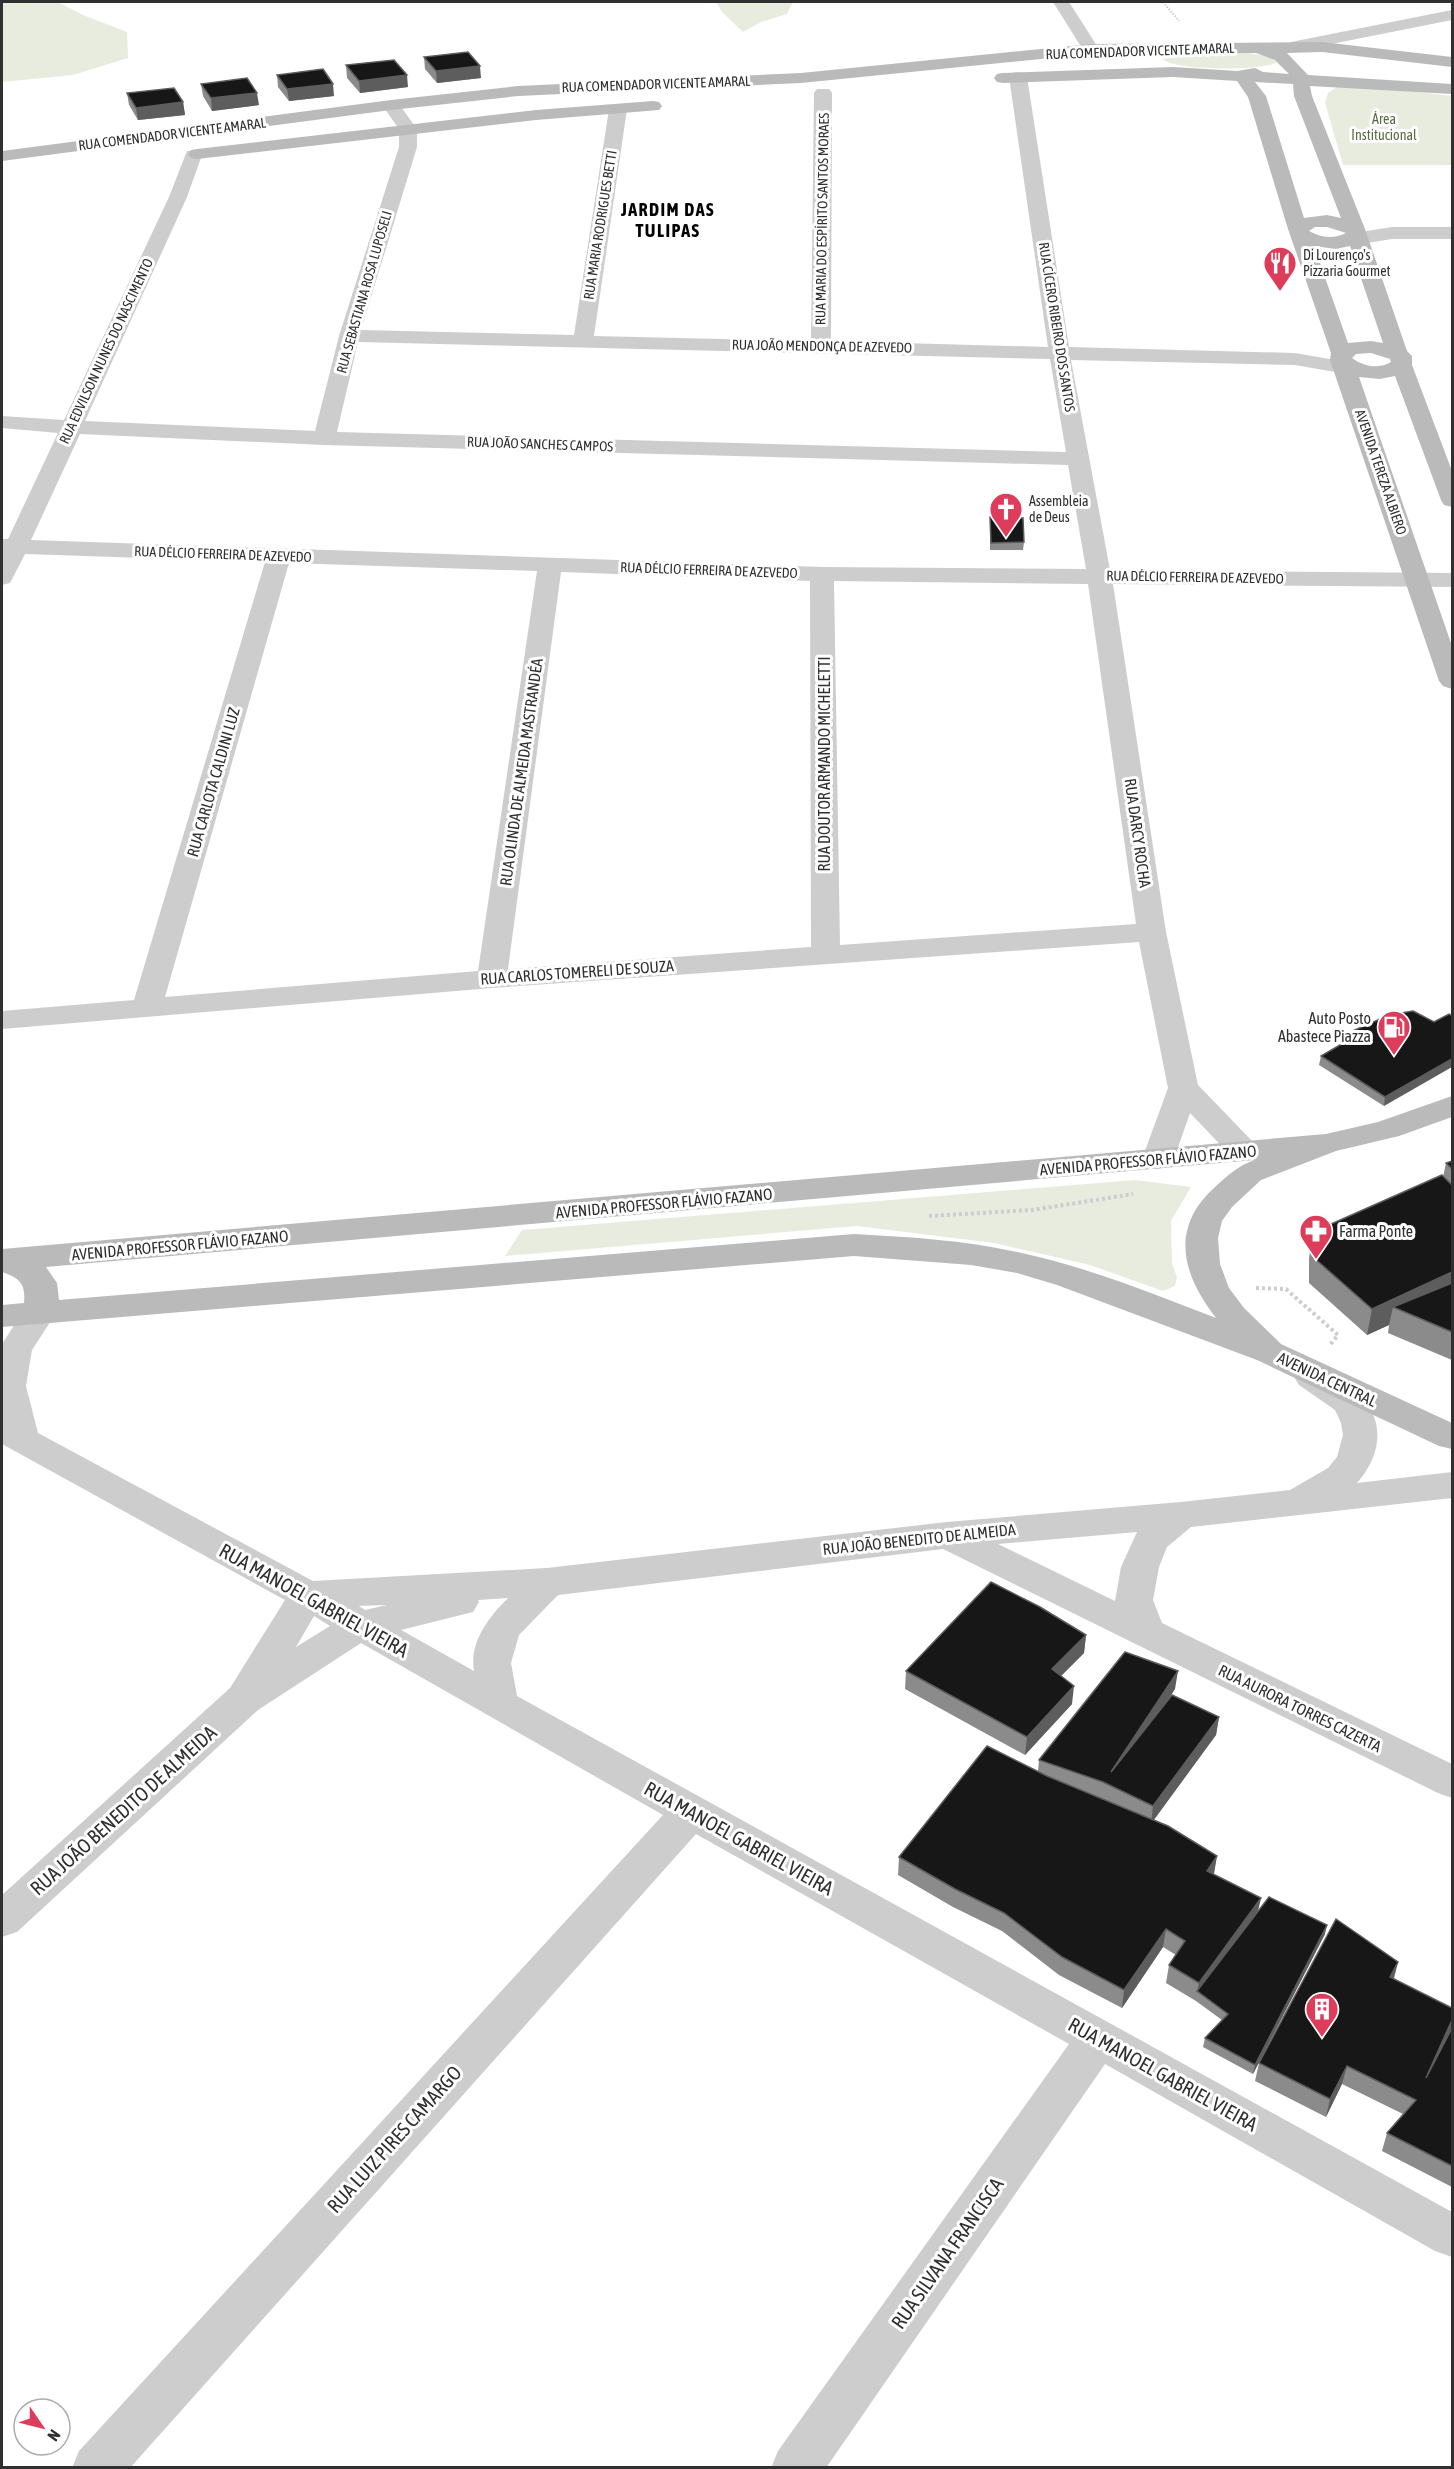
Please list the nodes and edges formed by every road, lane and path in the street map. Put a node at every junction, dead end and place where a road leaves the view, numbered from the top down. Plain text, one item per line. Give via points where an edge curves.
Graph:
1 (1061, 2) edge
2 (1163, 2) edge
3 (1452, 15) edge
4 (1184, 22) dead end
5 (1368, 31) junction
6 (1091, 49) junction
7 (1355, 50) junction
8 (1135, 52) junction
9 (1290, 54) junction
10 (1452, 62) edge
11 (1173, 72) junction
12 (1241, 75) junction
13 (1018, 77) junction
14 (984, 80) dead end
15 (1302, 89) junction
16 (1452, 89) edge
17 (778, 96) dead end
18 (1257, 96) junction
19 (675, 104) dead end
20 (391, 105) junction
21 (371, 108) junction
22 (618, 109) junction
23 (386, 132) junction
24 (408, 138) junction
25 (193, 155) junction
26 (2, 156) edge
27 (170, 158) dead end
28 (1299, 231) junction
29 (1352, 232) junction
30 (1452, 233) edge
31 (349, 336) junction
32 (583, 341) junction
33 (821, 346) junction
34 (1059, 351) junction
35 (1347, 359) junction
36 (1400, 360) junction
37 (2, 422) edge
38 (69, 427) junction
39 (324, 438) junction
40 (1078, 459) junction
41 (1452, 500) edge
42 (9, 546) edge
43 (279, 556) junction
44 (550, 565) junction
45 (822, 574) junction
46 (1100, 577) junction
47 (2, 578) edge
48 (1417, 579) junction
49 (1452, 580) edge
50 (1452, 681) edge
51 (1152, 932) junction
52 (826, 953) junction
53 (492, 979) junction
54 (147, 1008) junction
55 (2, 1020) edge
56 (1183, 1088) junction
57 (1451, 1105) edge
58 (1326, 1144) junction
59 (1244, 1151) junction
60 (1158, 1159) junction
61 (2, 1260) edge
62 (1246, 1288) dead end
63 (39, 1312) junction
64 (2, 1316) edge
65 (1338, 1335) dead end
66 (1269, 1352) junction
67 (1452, 1437) edge
68 (9, 1443) edge
69 (1452, 1485) edge
70 (1292, 1502) junction
71 (1181, 1515) junction
72 (947, 1535) junction
73 (548, 1582) junction
74 (308, 1595) junction
75 (361, 1625) junction
76 (1147, 1634) junction
77 (244, 1699) junction
78 (498, 1704) junction
79 (1452, 1782) edge
80 (691, 1811) junction
81 (2, 1920) edge
82 (1098, 2038) junction
83 (1452, 2236) edge
84 (98, 2468) edge
85 (796, 2468) edge

1 - 6 street
2 - 4 path via 1176,20
3 - 5 street
5 - 7 street via 1357,38
5 - 9 street
6 - 8 street, RUA COMENDADOR VICENTE AMARAL
6 - 20 street, RUA COMENDADOR VICENTE AMARAL via 848,75 548,89
7 - 9 street
7 - 10 street
8 - 9 street, RUA COMENDADOR VICENTE AMARAL via 1258,48
8 - 11 street
9 - 12 street via 1270,69
9 - 15 street, RUA COMENDADOR VICENTE AMARAL
11 - 12 street, RUA COMENDADOR VICENTE AMARAL
11 - 13 street, RUA COMENDADOR VICENTE AMARAL
12 - 15 street, RUA COMENDADOR VICENTE AMARAL
12 - 18 street, AVENIDA TEREZA ALBIERO
13 - 14 street, RUA COMENDADOR VICENTE AMARAL
13 - 34 street, RUA CÍCERO RIBEIRO DOS SANTOS
15 - 16 street via 1336,80
15 - 18 street via 1266,90
15 - 29 street
17 - 33 street, RUA MARIA DO ESPÍRITO SANTOS MORAES via 829,93
18 - 28 street, AVENIDA TEREZA ALBIERO
19 - 22 street, RUA COMENDADOR VICENTE AMARAL
20 - 21 street, RUA COMENDADOR VICENTE AMARAL
20 - 24 street
21 - 23 street
21 - 26 street, RUA COMENDADOR VICENTE AMARAL
22 - 24 street, RUA COMENDADOR VICENTE AMARAL via 435,126 416,138
22 - 32 street, RUA MARIA RODRIGUES BETTI
23 - 24 street
23 - 25 street, RUA COMENDADOR VICENTE AMARAL
24 - 31 street, RUA SEBASTIANA ROSA LUPOSELI
25 - 27 street, RUA COMENDADOR VICENTE AMARAL
25 - 38 street, RUA EDVILSON NUNES DO NASCIMENTO via 178,197
28 - 29 street via 1311,222
28 - 35 street, AVENIDA TEREZA ALBIERO
29 - 30 street
29 - 36 street
31 - 32 street, RUA JOÃO MENDONÇA DE AZEVEDO
31 - 39 street, RUA SEBASTIANA ROSA LUPOSELI
32 - 33 street, RUA JOÃO MENDONÇA DE AZEVEDO
33 - 34 street, RUA JOÃO MENDONÇA DE AZEVEDO
34 - 35 street, RUA JOÃO MENDONÇA DE AZEVEDO
34 - 40 street, RUA CÍCERO RIBEIRO DOS SANTOS
35 - 36 street via 1386,372
35 - 48 street, AVENIDA TEREZA ALBIERO
36 - 41 street
37 - 38 street, RUA JOÃO SANCHES CAMPOS
38 - 39 street, RUA JOÃO SANCHES CAMPOS
38 - 42 street, RUA EDVILSON NUNES DO NASCIMENTO
39 - 40 street, RUA JOÃO SANCHES CAMPOS
40 - 46 street, RUA CÍCERO RIBEIRO DOS SANTOS
42 - 43 street, RUA DÉLCIO FERREIRA DE AZEVEDO
42 - 47 street, RUA EDVILSON NUNES DO NASCIMENTO
43 - 44 street, RUA DÉLCIO FERREIRA DE AZEVEDO
43 - 54 street, RUA CARLOTA CALDINI LUZ
44 - 45 street, RUA DÉLCIO FERREIRA DE AZEVEDO
44 - 53 street, RUA OLINDA DE ALMEIDA MASTRANDÉA
45 - 46 street, RUA DÉLCIO FERREIRA DE AZEVEDO
45 - 52 street, RUA DOUTOR ARMANDO MICHELETTI
46 - 48 street, RUA DÉLCIO FERREIRA DE AZEVEDO
46 - 51 street, RUA DARCY ROCHA
48 - 49 street, RUA DÉLCIO FERREIRA DE AZEVEDO
48 - 50 street, AVENIDA TEREZA ALBIERO
51 - 52 street, RUA CARLOS TOMERELI DE SOUZA
51 - 56 street, RUA DARCY ROCHA
52 - 53 street, RUA CARLOS TOMERELI DE SOUZA
53 - 54 street, RUA CARLOS TOMERELI DE SOUZA
54 - 55 street, RUA CARLOS TOMERELI DE SOUZA
56 - 59 street
56 - 60 street
57 - 58 street, AVENIDA CENTRAL via 1388,1130
58 - 59 street, AVENIDA PROFESSOR FLÁVIO FAZANO
58 - 66 street, AVENIDA CENTRAL via 1250,1173 1220,1200 1206,1220 1201,1238 1203,1263 1213,1291
59 - 60 street, AVENIDA PROFESSOR FLÁVIO FAZANO
60 - 61 street, AVENIDA PROFESSOR FLÁVIO FAZANO
61 - 63 street via 23,1266 37,1277 44,1295
62 - 65 path via 1286,1289
63 - 64 street
63 - 66 street via 854,1245 959,1253 1039,1268 1100,1287
63 - 68 street, RUA MANOEL GABRIEL VIEIRA via 15,1350 8,1386
66 - 67 street, AVENIDA CENTRAL
66 - 70 street, RUA JOÃO BENEDITO DE ALMEIDA via 1346,1400 1358,1415 1361,1432 1359,1450 1350,1468 1331,1484
68 - 74 street, RUA MANOEL GABRIEL VIEIRA
69 - 70 street, RUA JOÃO BENEDITO DE ALMEIDA
70 - 71 street, RUA JOÃO BENEDITO DE ALMEIDA
71 - 72 street, RUA JOÃO BENEDITO DE ALMEIDA
71 - 76 street via 1152,1539 1140,1568 1134,1600
72 - 73 street, RUA JOÃO BENEDITO DE ALMEIDA
72 - 76 street, RUA AURORA TORRES CAZERTA
73 - 74 street, RUA JOÃO BENEDITO DE ALMEIDA
73 - 75 street, RUA JOÃO BENEDITO DE ALMEIDA
73 - 78 street via 501,1629 492,1664
74 - 75 street, RUA MANOEL GABRIEL VIEIRA
74 - 77 street, RUA JOÃO BENEDITO DE ALMEIDA
75 - 77 street, RUA JOÃO BENEDITO DE ALMEIDA
75 - 78 street, RUA MANOEL GABRIEL VIEIRA
76 - 79 street, RUA AURORA TORRES CAZERTA
77 - 81 street, RUA JOÃO BENEDITO DE ALMEIDA
78 - 80 street, RUA MANOEL GABRIEL VIEIRA
80 - 82 street, RUA MANOEL GABRIEL VIEIRA
80 - 84 street, RUA LUIZ PIRES CAMARGO
82 - 83 street, RUA MANOEL GABRIEL VIEIRA
82 - 85 street, RUA SILVANA FRANCISCA

